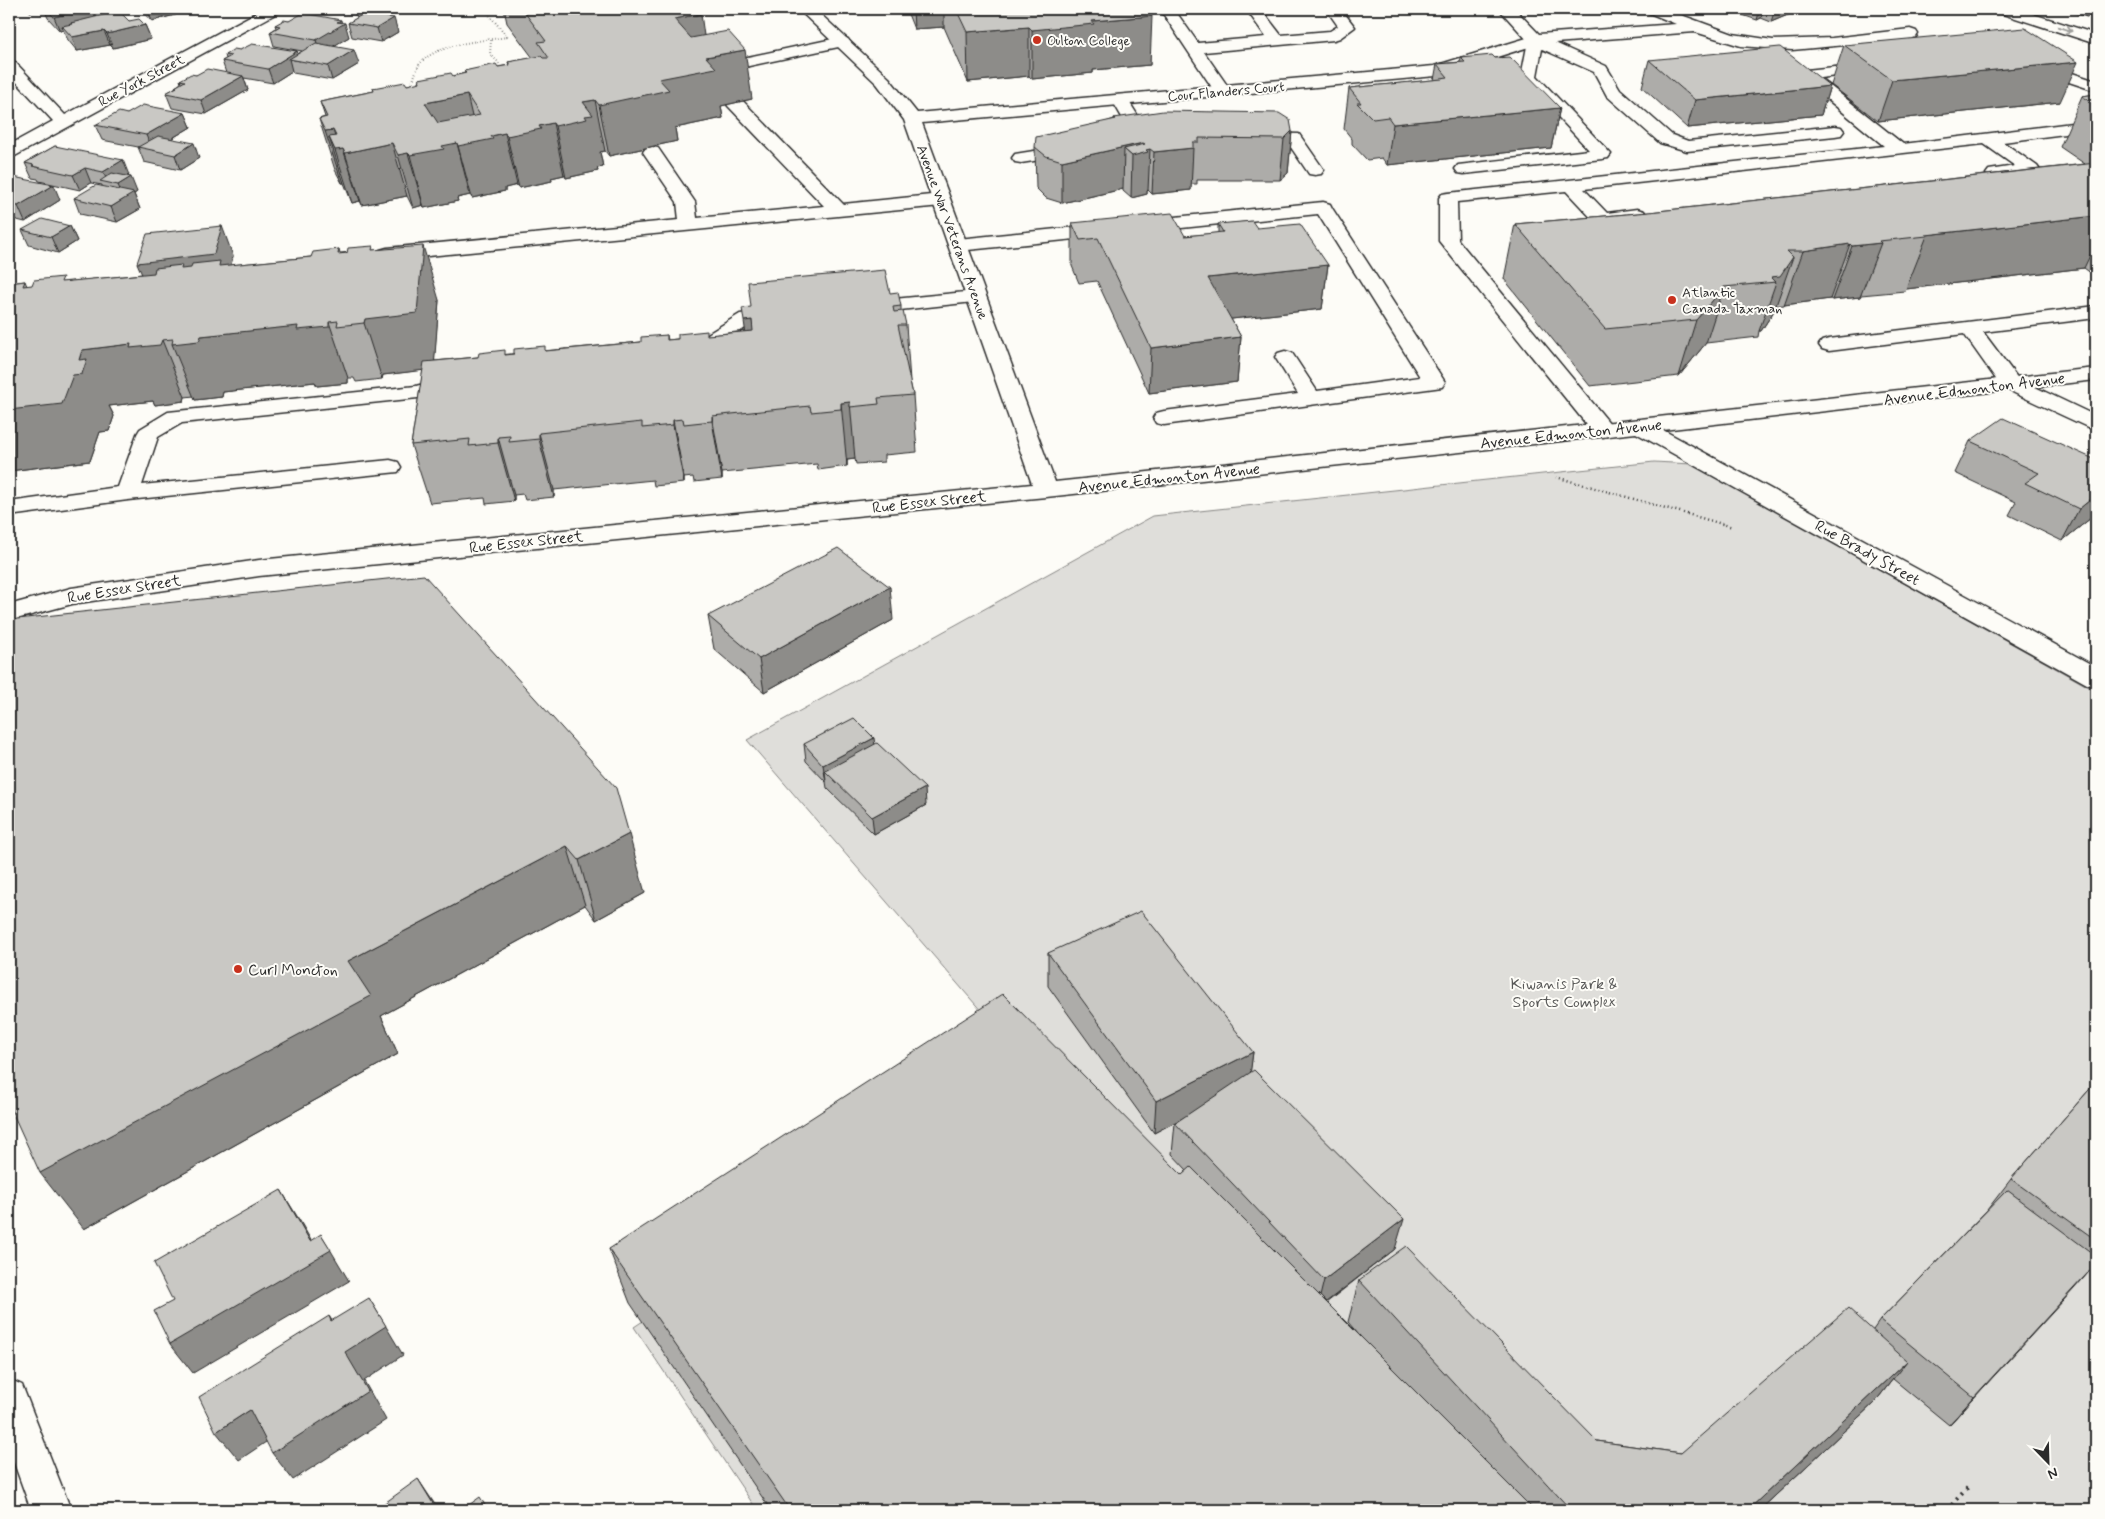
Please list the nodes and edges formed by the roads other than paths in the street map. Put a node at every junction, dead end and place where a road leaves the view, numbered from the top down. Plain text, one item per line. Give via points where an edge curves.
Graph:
1 (274, 9) edge
2 (806, 9) edge
3 (1166, 9) edge
4 (1253, 9) edge
5 (1333, 9) edge
6 (1507, 9) edge
7 (1652, 9) edge
8 (2002, 9) edge
9 (2080, 9) edge
10 (2096, 14) edge
11 (1698, 28) junction
12 (1910, 34) dead end
13 (2096, 39) edge
14 (1277, 40) junction
15 (1536, 40) junction
16 (842, 42) junction
17 (1193, 48) junction
18 (2020, 61) edge
19 (9, 65) edge
20 (1884, 67) edge
21 (718, 83) edge
22 (2096, 86) edge
23 (1223, 91) junction
24 (1120, 100) junction
25 (734, 102) edge
26 (912, 119) junction
27 (63, 122) junction
28 (2096, 125) edge
29 (1835, 131) dead end
30 (1144, 138) junction
31 (1163, 138) edge
32 (1233, 138) edge
33 (1988, 139) junction
34 (1125, 141) edge
35 (1087, 148) edge
36 (1899, 150) junction
37 (9, 152) edge
38 (652, 152) dead end
39 (1021, 158) dead end
40 (1464, 169) dead end
41 (1315, 170) dead end
42 (1982, 176) edge
43 (1570, 185) junction
44 (941, 200) junction
45 (838, 210) junction
46 (1652, 213) edge
47 (688, 225) junction
48 (958, 245) junction
49 (371, 256) edge
50 (976, 298) junction
51 (842, 310) edge
52 (2096, 312) edge
53 (804, 313) edge
54 (1970, 329) junction
55 (1829, 345) dead end
56 (665, 354) edge
57 (1285, 357) dead end
58 (2096, 374) edge
59 (473, 376) edge
60 (2011, 384) junction
61 (1311, 398) junction
62 (1164, 418) dead end
63 (2096, 424) edge
64 (1640, 426) junction
65 (1604, 430) junction
66 (390, 468) dead end
67 (1046, 490) junction
68 (128, 494) junction
69 (9, 509) edge
70 (9, 613) edge
71 (2096, 678) edge
72 (9, 1398) edge
73 (51, 1510) edge

1 - 27 street, Rue York Street
2 - 16 street, Avenue War Veterans Avenue
3 - 17 street
4 - 14 street
5 - 14 street via 1347,26 1334,35
6 - 15 street
7 - 11 street
8 -> 13 street
9 - 10 street
11 - 12 street via 1751,43 1786,46
11 - 15 street, Cour Flanders Court
14 - 17 street
15 - 23 street, Cour Flanders Court via 1436,71
15 - 29 street via 1600,69 1613,92 1666,139 1687,146
15 - 40 street via 1529,77 1602,154
16 - 21 street via 744,62 718,73
16 - 26 street, Avenue War Veterans Avenue via 883,81
17 - 23 street
18 - 22 street
19 - 27 street
20 - 36 street via 1806,75
23 - 24 street, Cour Flanders Court
24 - 26 street, Cour Flanders Court
24 - 30 street
25 - 45 street
26 - 44 street, Avenue War Veterans Avenue
27 - 37 street, Rue York Street
28 - 33 street
30 - 31 street
30 - 34 street
32 - 41 street via 1293,138
33 - 36 street
33 - 42 street via 2031,170
35 - 39 street
36 - 43 street
38 - 47 street via 686,202
43 - 46 street via 1603,219
43 - 65 street via 1448,198 1448,241
44 - 45 street
44 - 48 street, Avenue War Veterans Avenue
45 - 47 street
47 - 49 street
48 - 50 street, Avenue War Veterans Avenue
48 - 61 street via 1323,208 1434,382
50 - 51 street
50 - 67 street, Avenue War Veterans Avenue
52 - 54 street
53 - 56 street via 747,318 694,351
54 - 55 street
54 - 60 street
57 - 61 street
58 - 60 street, Avenue Edmonton Avenue
59 - 68 street via 418,392 176,417 148,434
60 - 63 street
60 - 64 street, Avenue Edmonton Avenue
61 - 62 street
64 - 65 street, Avenue Edmonton Avenue
64 - 71 street, Rue Brady Street
65 - 67 street, Avenue Edmonton Avenue
66 - 68 street
67 - 70 street, Rue Essex Street via 259,568 71,596
68 - 69 street
72 - 73 street

